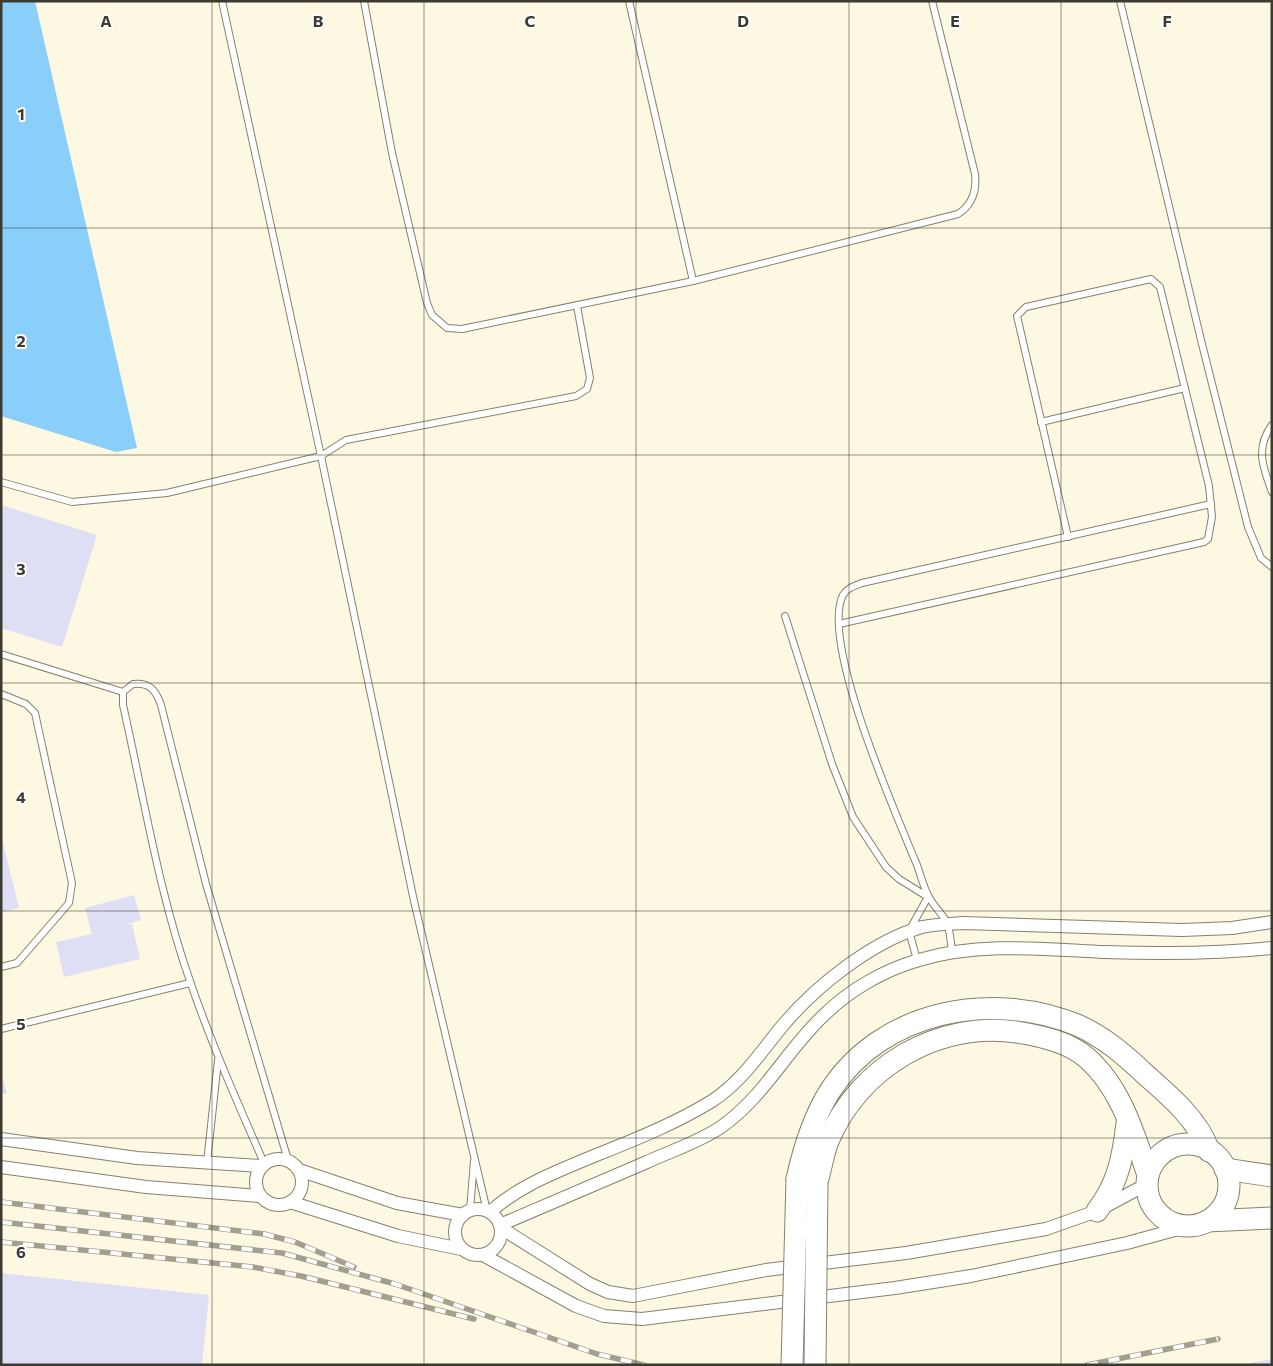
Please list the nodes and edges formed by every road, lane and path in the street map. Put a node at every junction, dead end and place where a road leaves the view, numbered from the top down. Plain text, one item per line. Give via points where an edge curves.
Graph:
1 (222, 1) edge
2 (364, 1) edge
3 (629, 1) edge
4 (932, 1) edge
5 (1120, 1) edge
6 (693, 281) junction
7 (576, 306) junction
8 (1185, 388) junction
9 (1041, 422) junction
10 (1272, 425) edge
11 (321, 456) junction
12 (1, 482) edge
13 (1272, 492) edge
14 (1211, 504) junction
15 (1068, 537) junction
16 (1272, 567) edge
17 (785, 616) dead end
18 (839, 624) junction
19 (1, 654) edge
20 (123, 692) junction
21 (1, 694) edge
22 (928, 897) junction
23 (1272, 922) edge
24 (947, 924) junction
25 (909, 932) junction
26 (1272, 948) edge
27 (952, 951) junction
28 (917, 960) junction
29 (1, 967) edge
30 (190, 983) junction
31 (1, 1029) edge
32 (219, 1059) junction
33 (1128, 1118) junction
34 (1, 1139) edge
35 (1209, 1150) junction
36 (475, 1153) junction
37 (288, 1160) junction
38 (206, 1163) junction
39 (263, 1164) junction
40 (1, 1167) edge
41 (1225, 1169) junction
42 (299, 1170) junction
43 (1272, 1176) edge
44 (1147, 1179) junction
45 (807, 1180) junction
46 (260, 1196) junction
47 (290, 1202) junction
48 (1097, 1211) junction
49 (466, 1212) junction
50 (488, 1212) junction
51 (1272, 1218) edge
52 (1200, 1223) junction
53 (501, 1227) junction
54 (461, 1249) junction
55 (483, 1255) junction
56 (792, 1365) edge
57 (815, 1365) edge

1 - 11 lane
2 - 7 lane via 407,222 432,315 447,328 462,329
3 - 6 lane
4 - 6 lane via 977,185 968,208 958,214
5 - 16 lane via 1248,527 1261,558
6 - 7 lane
7 - 11 lane via 590,378 583,393 346,440
8 - 9 lane
8 - 9 lane via 1160,288 1155,281 1147,279 1026,307 1019,312 1018,320
8 - 14 lane
9 - 15 lane
10 - 13 lane via 1264,439 1261,454
11 - 12 lane via 167,493 86,502 72,502
11 - 36 lane via 414,901
14 - 15 lane
14 - 18 lane via 1212,526 1204,542
15 - 18 lane via 852,586 846,590 841,602
17 - 22 lane via 832,764 853,817 886,867
18 - 22 lane via 842,656 885,791
19 - 20 lane
20 - 30 lane via 123,705 169,910
20 - 37 lane via 133,684 144,684 154,689 159,699 206,884
21 - 29 lane via 26,704 35,713 72,883 69,903 16,963
22 - 24 lane
22 - 25 lane
23 - 24 street via 1182,930
24 - 25 street
24 - 27 lane
25 - 28 lane
25 - 50 street via 855,962 812,994 741,1076 714,1099 655,1131 540,1178
26 - 27 street via 1185,954 1018,948
27 - 28 street
28 - 53 street via 851,992 823,1016 760,1093 719,1128
30 - 31 lane
30 - 32 lane
32 - 38 lane
32 - 39 lane
33 - 44 main road
33 - 45 main road via 1100,1071 1086,1057 1061,1043 1002,1030 943,1036 912,1049 882,1068 860,1089 842,1114
33 - 48 main road via 1117,1180
34 - 38 street via 80,1152
35 - 41 main road
35 - 44 main road via 1193,1145 1169,1149 1156,1160
35 - 45 main road via 1188,1116 1107,1042 1077,1025 1043,1014 1009,1007 970,1008 907,1025 856,1060 831,1090 814,1119 803,1150
36 - 49 lane
36 - 50 lane
37 - 39 street via 274,1158
37 - 42 street
38 - 39 street
39 - 46 street via 255,1179
40 - 46 street via 146,1187
41 - 43 main road
41 - 52 main road via 1226,1199 1218,1212
42 - 47 street via 302,1177 300,1192
42 - 49 street via 397,1203
44 - 48 street
44 - 52 main road via 1151,1202 1164,1218 1173,1223
45 - 56 main road, bridge
45 - 57 main road, bridge
46 - 47 street via 276,1205
47 - 54 street via 398,1236
48 - 53 street via 1046,1229 1004,1237 766,1270 633,1296 608,1292 590,1284
49 - 50 street
49 - 54 street via 457,1222 454,1233
50 - 53 street
51 - 52 main road
52 - 55 street via 1109,1247 971,1276 642,1318 604,1316 576,1306
53 - 55 street via 498,1246
54 - 55 street via 472,1255

